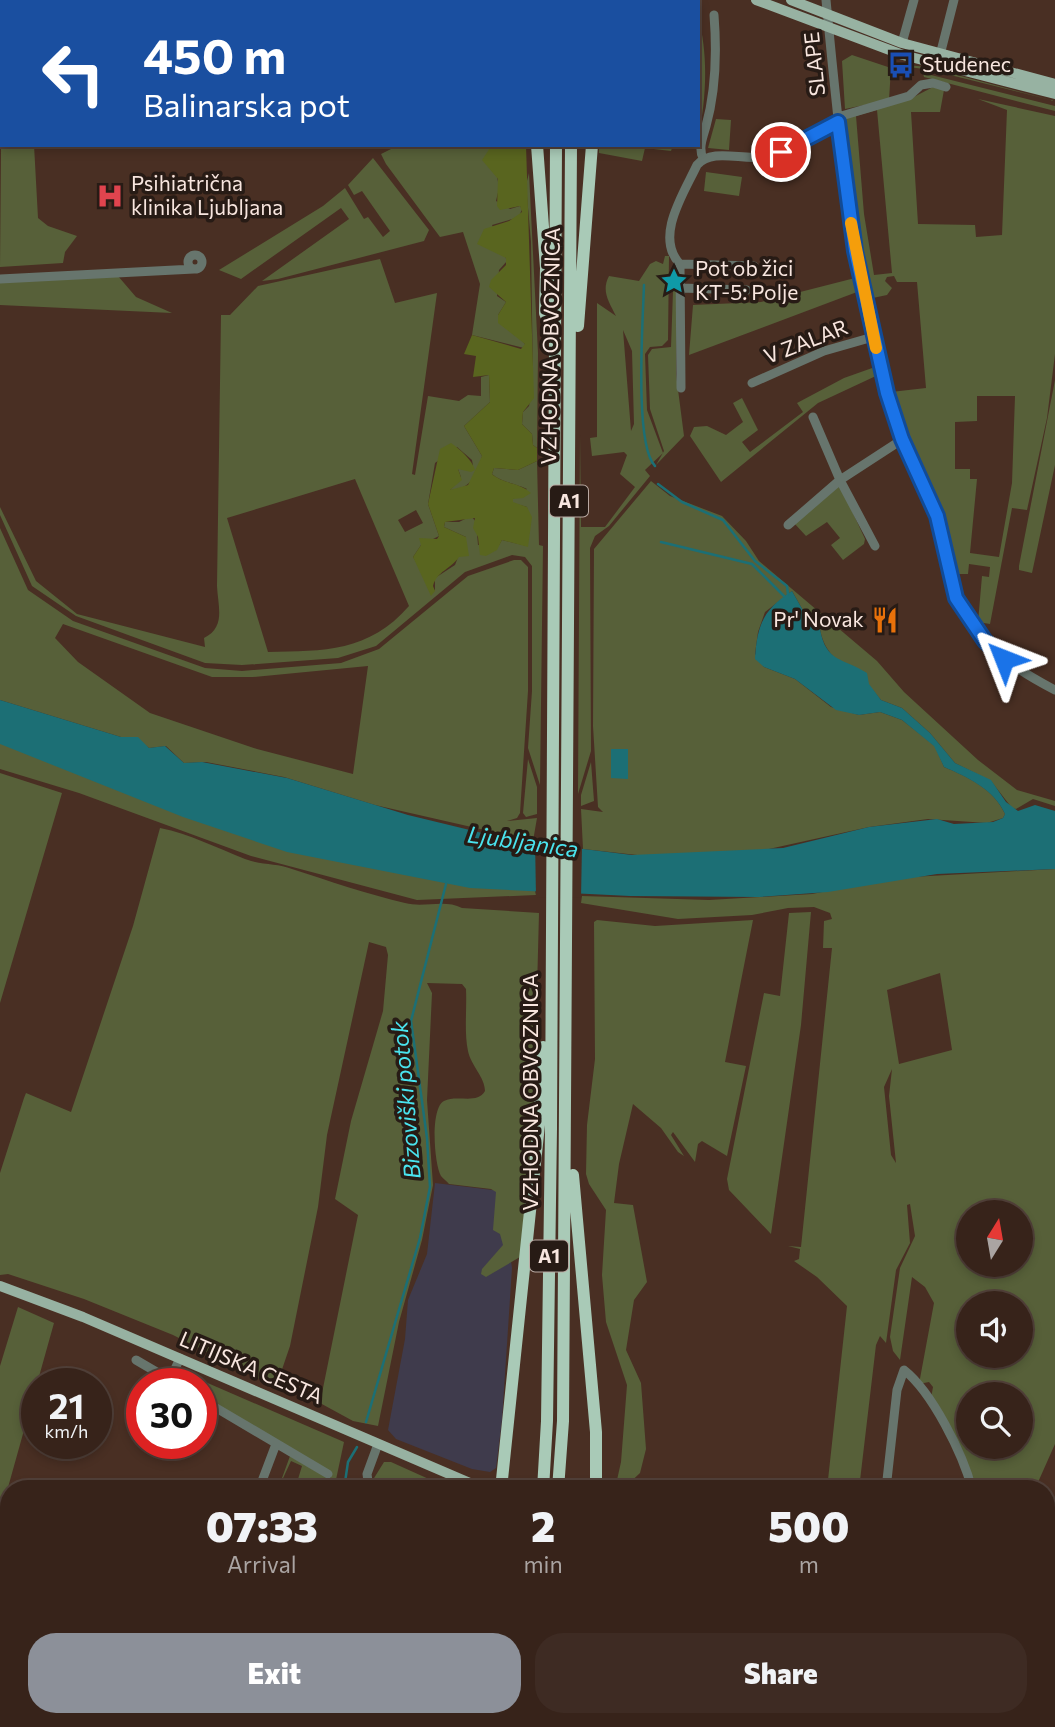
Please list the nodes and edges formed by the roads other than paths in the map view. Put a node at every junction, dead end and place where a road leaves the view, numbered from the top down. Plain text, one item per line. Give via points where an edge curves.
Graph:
1 (756, 0) edge
2 (791, 0) edge
3 (826, 0) edge
4 (914, 0) edge
5 (954, 0) edge
6 (715, 15) dead end
7 (827, 15) junction
8 (829, 28) junction
9 (902, 43) junction
10 (940, 55) junction
11 (1055, 84) edge
12 (946, 87) dead end
13 (1055, 94) edge
14 (838, 119) junction
15 (537, 147) edge
16 (556, 147) edge
17 (571, 147) edge
18 (592, 147) edge
19 (703, 158) junction
20 (680, 264) junction
21 (191, 266) dead end
22 (754, 266) dead end
23 (0, 279) edge
24 (680, 288) junction
25 (747, 290) dead end
26 (554, 332) junction
27 (873, 337) junction
28 (569, 353) junction
29 (752, 383) dead end
30 (681, 388) dead end
31 (813, 417) dead end
32 (902, 439) junction
33 (840, 480) junction
34 (788, 525) dead end
35 (875, 546) dead end
36 (1055, 691) edge
37 (550, 1023) junction
38 (565, 1117) junction
39 (0, 1286) edge
40 (180, 1358) junction
41 (136, 1360) dead end
42 (150, 1368) edge
43 (178, 1368) edge
44 (217, 1409) edge
45 (276, 1444) junction
46 (378, 1444) junction
47 (328, 1474) dead end
48 (262, 1480) edge
49 (368, 1480) edge
50 (463, 1480) edge
51 (502, 1480) edge
52 (543, 1480) edge
53 (559, 1480) edge
54 (596, 1480) edge
55 (887, 1480) edge
56 (969, 1480) edge

1 - 8 main road
2 - 7 main road
3 - 7 street, SLAPE
4 - 9 street
5 - 10 street
6 - 19 street via 715,71 701,146
7 - 8 street, SLAPE
7 - 9 main road
8 - 13 main road via 956,71
8 - 14 street, SLAPE
9 - 10 main road
10 - 11 main road
12 - 14 street via 921,85 909,96
14 - 19 street via 771,155
14 - 27 street, SLAPE via 853,240
15 - 26 highway via 545,313
16 - 26 highway, VZHODNA OBVOZNICA / A1
17 - 28 highway, VZHODNA OBVOZNICA / A1
18 - 28 highway via 578,332
19 - 20 street via 696,164 669,230 670,249
20 - 22 street
20 - 24 street
21 - 23 street
24 - 25 street
24 - 30 street
26 - 37 highway, VZHODNA OBVOZNICA / A1
27 - 29 street, V ZALAR via 824,351
27 - 32 street, SLAPE
28 - 38 highway, VZHODNA OBVOZNICA / A1
31 - 33 street
32 - 33 street
32 - 36 street, SLAPE via 937,516 950,579 965,616 1004,659
33 - 34 street
33 - 35 street
37 - 51 highway via 542,1049 539,1125
37 - 52 highway, VZHODNA OBVOZNICA / A1
38 - 53 highway, VZHODNA OBVOZNICA / A1
38 - 54 highway via 573,1136 573,1200 596,1432
39 - 40 main road, LITIJSKA CESTA
40 - 43 street
40 - 46 main road, LITIJSKA CESTA
41 - 42 street
44 - 45 street
45 - 47 street
45 - 48 street
46 - 49 street
46 - 50 main road, LITIJSKA CESTA
55 - 56 street via 897,1390 904,1370 958,1446

